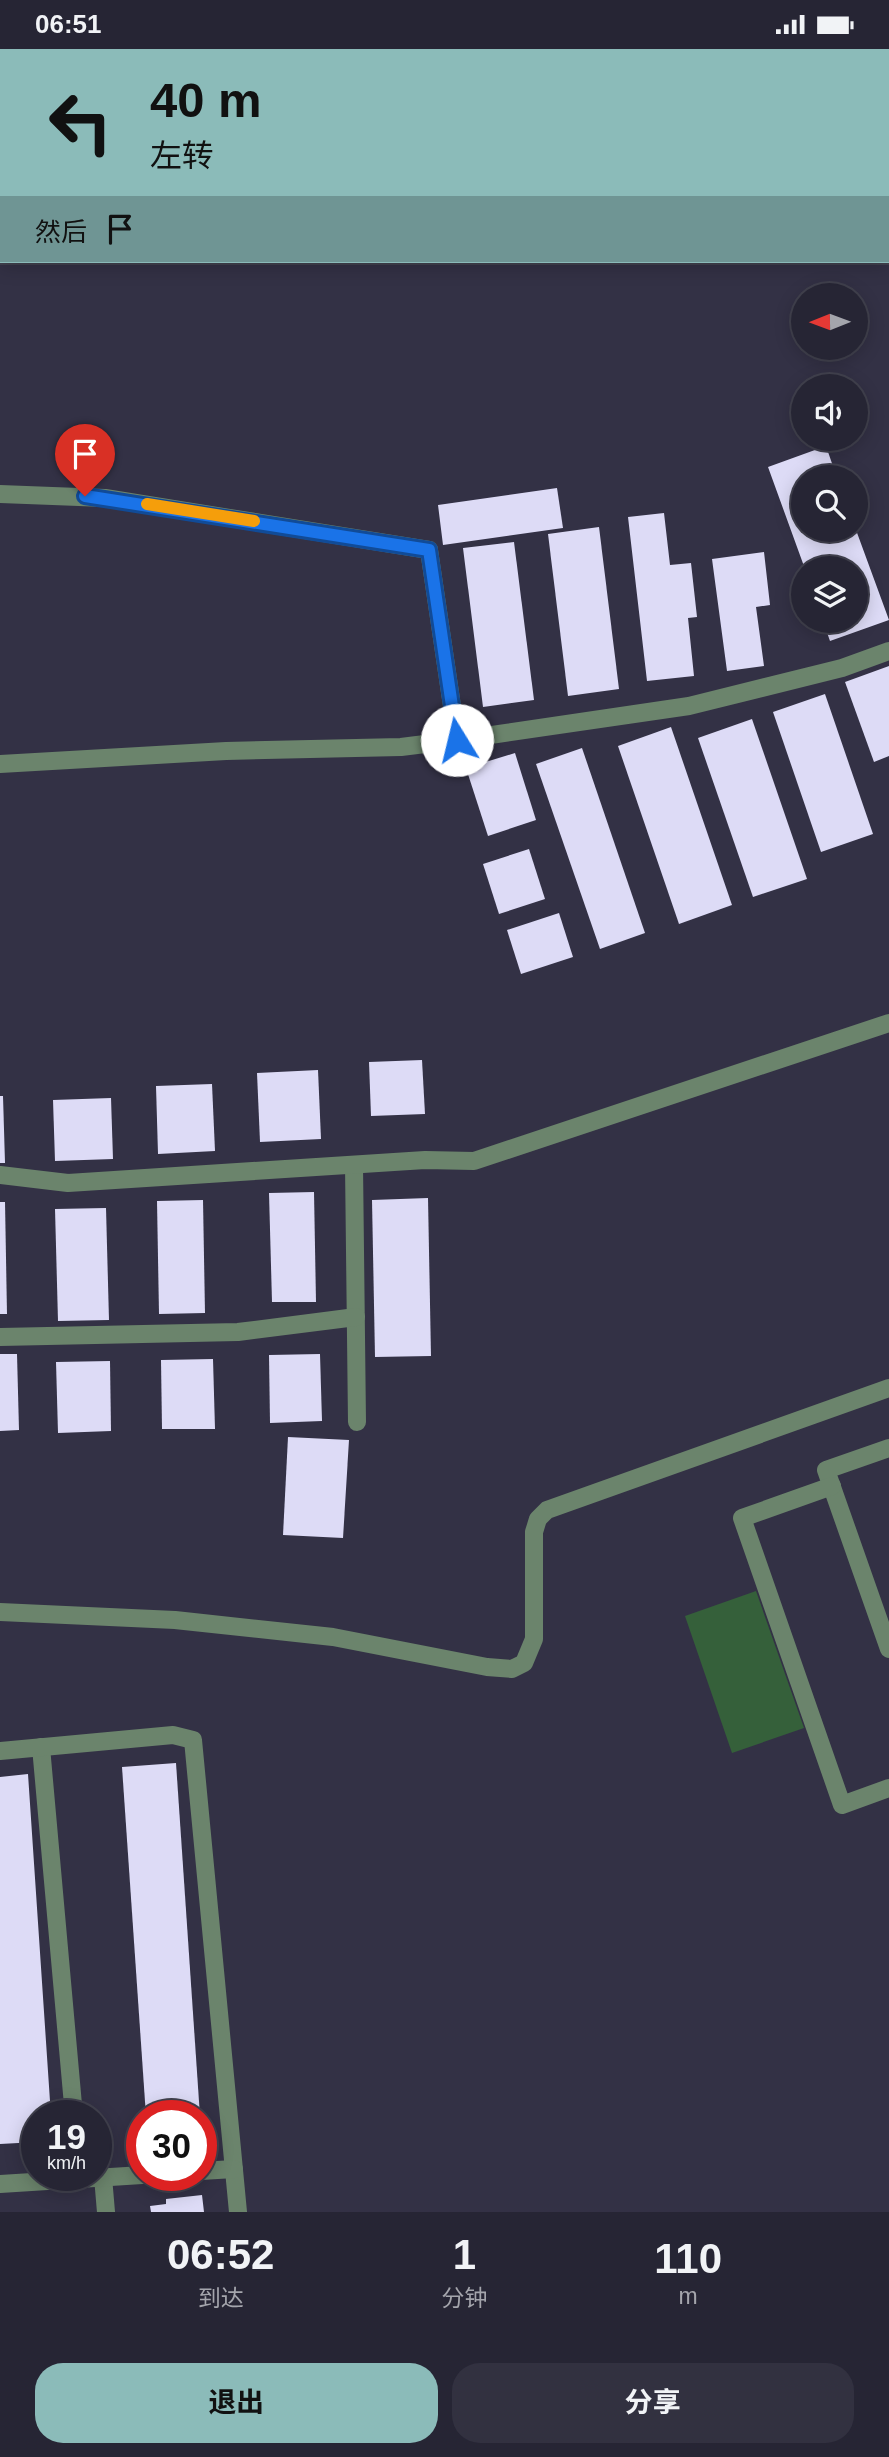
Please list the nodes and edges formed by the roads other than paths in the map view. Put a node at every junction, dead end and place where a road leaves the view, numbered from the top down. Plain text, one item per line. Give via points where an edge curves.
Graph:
1 (0, 494) edge
2 (889, 651) edge
3 (457, 740) junction
4 (0, 764) edge
5 (889, 1023) edge
6 (354, 1165) junction
7 (0, 1175) edge
8 (356, 1317) junction
9 (0, 1337) edge
10 (889, 1388) edge
11 (357, 1422) dead end
12 (889, 1448) edge
13 (832, 1486) junction
14 (0, 1612) edge
15 (889, 1650) edge
16 (41, 1747) junction
17 (0, 1751) edge
18 (889, 1789) edge
19 (73, 2100) edge
20 (234, 2169) junction
21 (217, 2170) edge
22 (21, 2182) edge
23 (0, 2184) edge
24 (104, 2191) edge
25 (106, 2212) edge
26 (238, 2212) edge

1 - 3 street via 118,499 429,550
2 - 3 street via 689,706
3 - 4 street via 401,747
5 - 6 street via 474,1161
6 - 7 street via 68,1183
6 - 8 street
8 - 9 street via 238,1332
8 - 11 street
10 - 14 street via 547,1510 534,1532 534,1639 524,1663 512,1669 333,1637 214,1624
12 - 13 street via 827,1470
13 - 15 street
13 - 18 street via 742,1518 842,1805
16 - 17 street
16 - 19 street
16 - 20 street via 173,1735 193,1740
20 - 21 street
20 - 26 street
22 - 23 street
24 - 25 street

